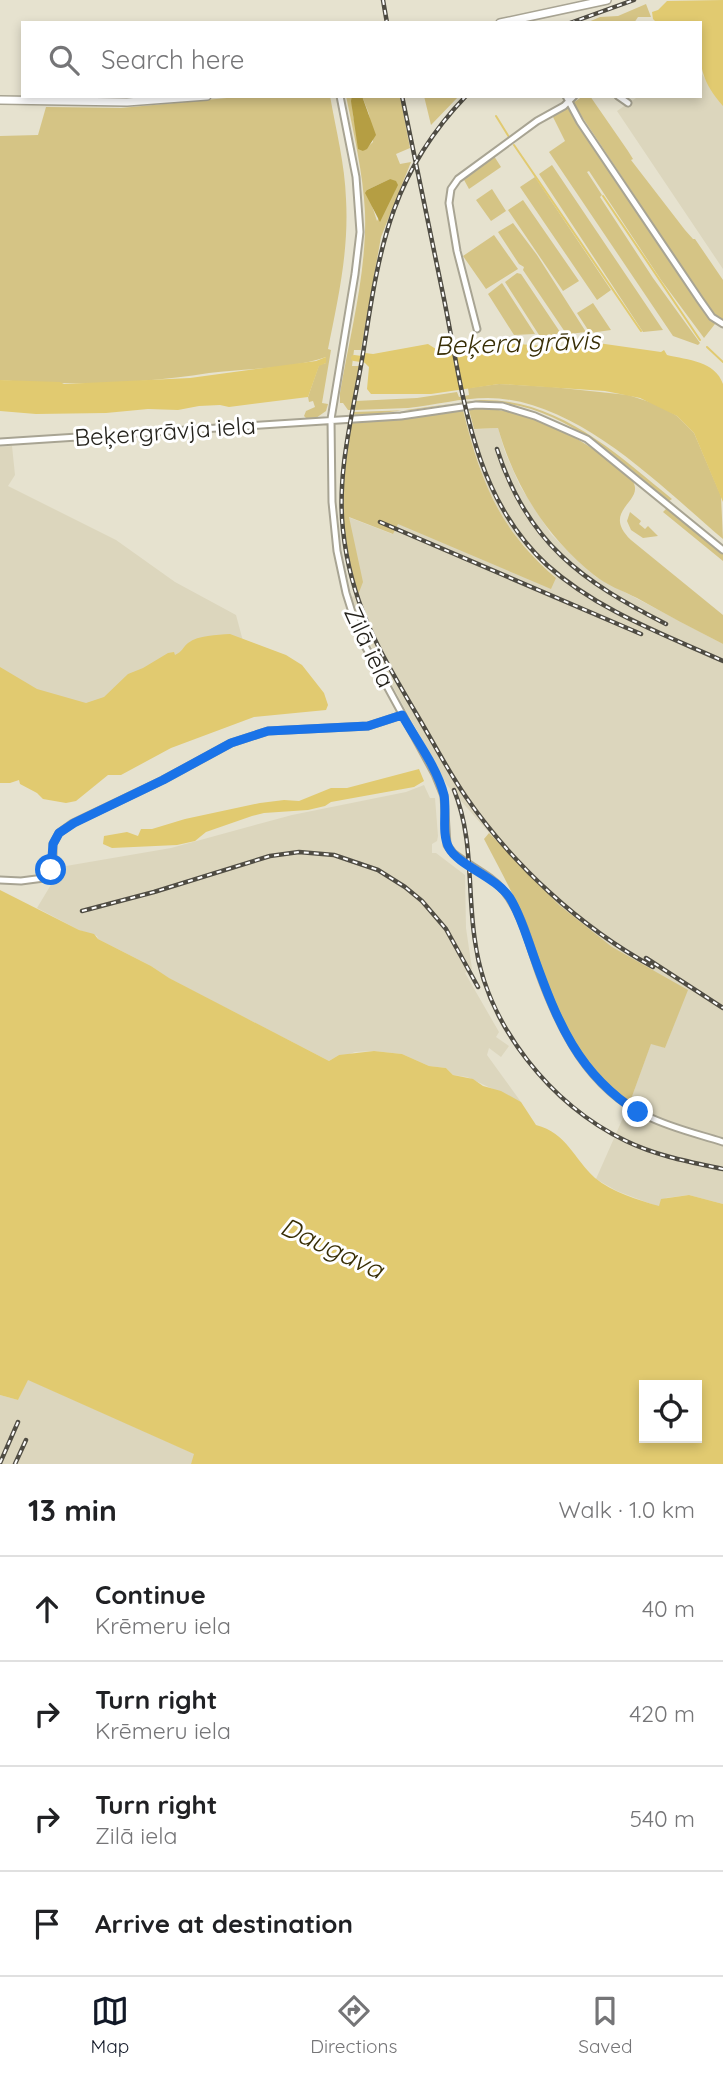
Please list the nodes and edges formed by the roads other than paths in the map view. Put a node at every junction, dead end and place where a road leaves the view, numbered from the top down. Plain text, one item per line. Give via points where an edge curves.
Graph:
1 (607, 0) edge
2 (509, 21) edge
3 (180, 98) edge
4 (340, 98) edge
5 (621, 98) edge
6 (567, 99) edge
7 (0, 100) edge
8 (628, 103) dead end
9 (723, 324) edge
10 (477, 328) dead end
11 (331, 419) junction
12 (0, 442) edge
13 (723, 550) edge
14 (402, 715) junction
15 (0, 880) edge
16 (723, 1142) edge

1 - 2 main road
3 - 7 main road
4 - 11 street, Zilā iela via 356,177 359,232
5 - 8 street
6 - 9 street via 700,300
6 - 10 street via 458,179 451,189 457,251
11 - 12 street, Beķergrāvja iela
11 - 13 street, Beķergrāvja iela via 401,416 476,405 520,410 592,443
11 - 14 street, Zilā iela via 333,518 341,575 359,635
14 - 15 street via 368,726 268,731 241,739 66,828 56,836 53,864 44,878
14 - 16 street, Zilā iela via 444,796 447,845 502,888 513,903 572,1048 588,1069 638,1112

